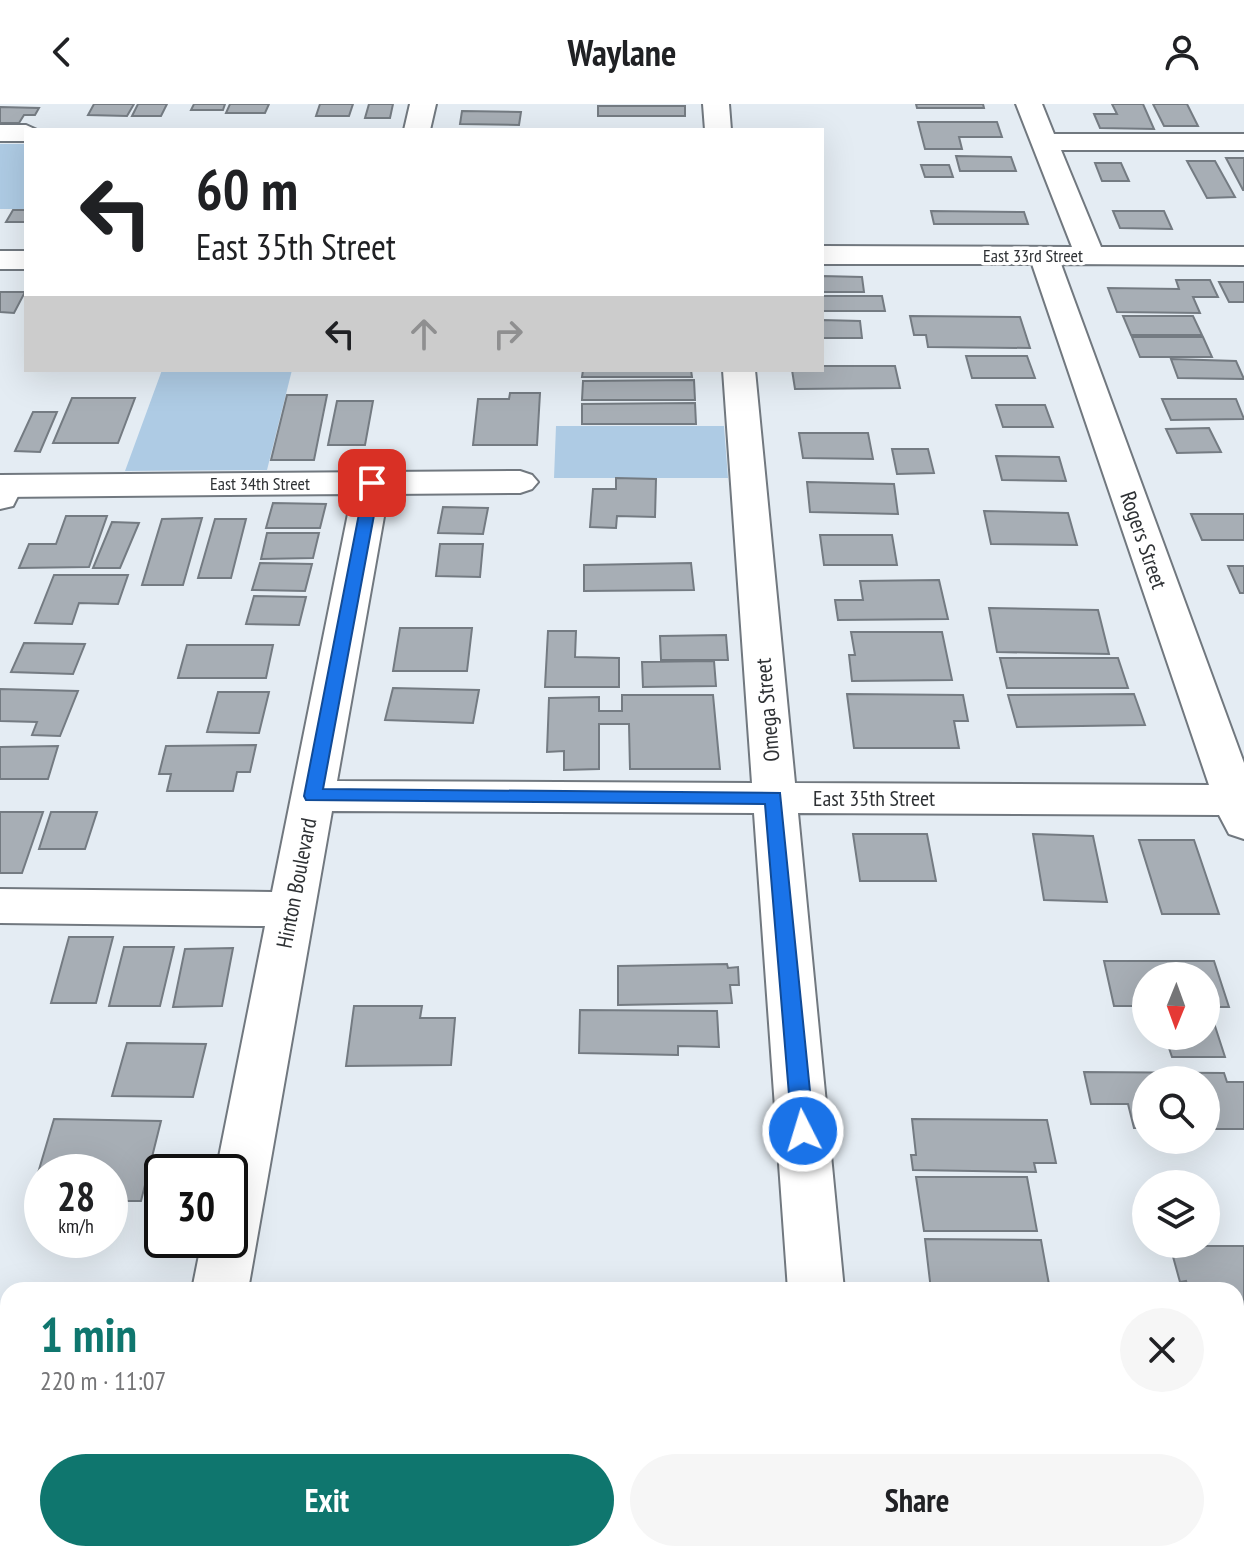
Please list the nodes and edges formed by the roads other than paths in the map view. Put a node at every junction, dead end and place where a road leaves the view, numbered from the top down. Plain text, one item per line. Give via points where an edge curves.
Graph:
1 (423, 104) edge
2 (716, 104) edge
3 (1029, 104) edge
4 (417, 128) edge
5 (718, 128) edge
6 (0, 133) edge
7 (24, 133) edge
8 (1044, 142) junction
9 (1244, 142) edge
10 (824, 255) edge
11 (1090, 256) junction
12 (1244, 256) edge
13 (1044, 257) junction
14 (0, 260) edge
15 (24, 260) edge
16 (739, 372) edge
17 (520, 482) dead end
18 (372, 483) junction
19 (2, 490) edge
20 (313, 796) junction
21 (774, 797) junction
22 (1241, 808) edge
23 (0, 906) edge
24 (290, 909) junction
25 (245, 1154) edge
26 (226, 1258) edge
27 (222, 1282) edge
28 (815, 1282) edge

1 - 4 street
2 - 5 street
3 - 8 street
6 - 7 street
8 - 9 street
8 - 11 street
10 - 13 street, East 33rd Street
11 - 12 street, East 33rd Street
11 - 13 street, East 33rd Street
13 - 22 street, Rogers Street
14 - 15 street
16 - 21 street, Omega Street
17 - 18 street, East 34th Street
18 - 19 street, East 34th Street
18 - 20 street, Hinton Boulevard
20 - 21 street, East 35th Street
20 - 24 street, Hinton Boulevard
21 - 22 street, East 35th Street
21 - 28 street, Omega Street
23 - 24 street
24 - 25 street, Hinton Boulevard
26 - 27 street, Hinton Boulevard

